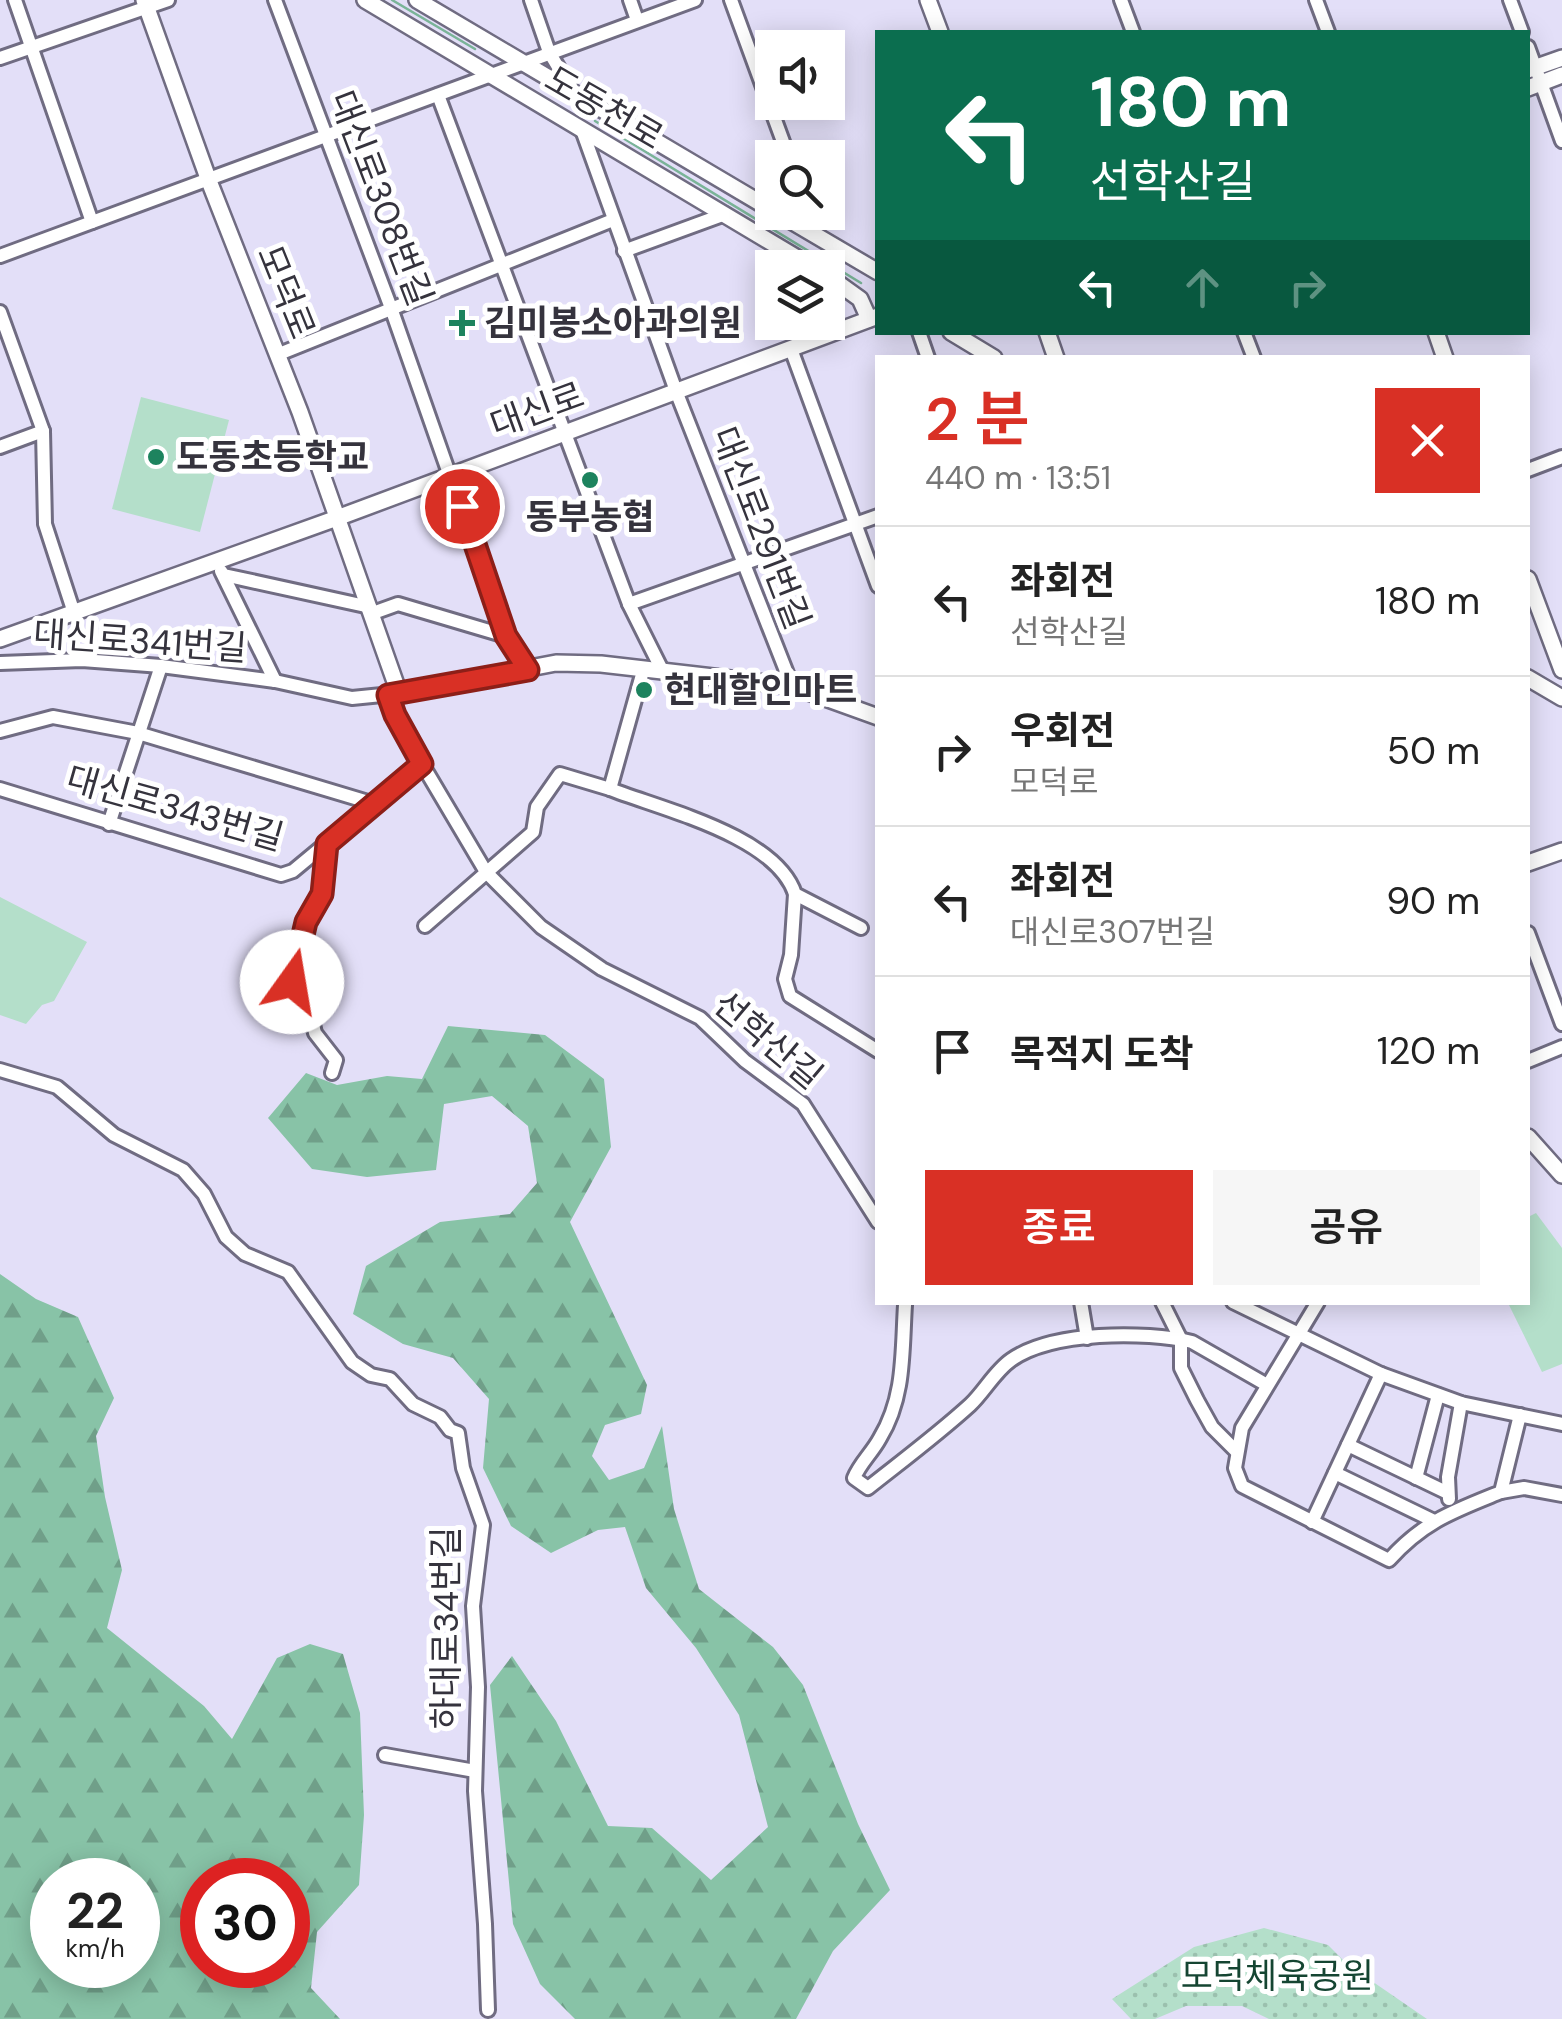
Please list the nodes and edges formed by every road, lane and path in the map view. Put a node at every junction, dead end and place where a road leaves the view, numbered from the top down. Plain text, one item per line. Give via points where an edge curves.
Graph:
1 (14, 0) edge
2 (168, 0) edge
3 (274, 0) edge
4 (365, 0) edge
5 (418, 0) edge
6 (438, 0) edge
7 (531, 0) edge
8 (630, 0) edge
9 (696, 0) edge
10 (731, 0) edge
11 (928, 0) edge
12 (1121, 0) edge
13 (1316, 0) edge
14 (1510, 0) edge
15 (145, 4) edge
16 (444, 16) junction
17 (637, 20) junction
18 (939, 30) edge
19 (1132, 30) edge
20 (1327, 30) edge
21 (1521, 30) edge
22 (480, 38) junction
23 (31, 46) junction
24 (549, 52) junction
25 (0, 58) edge
26 (1562, 58) edge
27 (466, 61) junction
28 (521, 62) junction
29 (488, 74) junction
30 (1562, 75) edge
31 (544, 76) junction
32 (1533, 77) edge
33 (570, 87) dead end
34 (438, 95) junction
35 (525, 97) junction
36 (582, 130) junction
37 (326, 135) junction
38 (783, 140) edge
39 (1562, 141) edge
40 (209, 181) junction
41 (755, 201) edge
42 (726, 214) junction
43 (612, 220) junction
44 (92, 222) junction
45 (806, 230) edge
46 (814, 230) edge
47 (816, 236) junction
48 (624, 250) junction
49 (785, 250) edge
50 (0, 256) edge
51 (503, 264) junction
52 (874, 270) edge
53 (845, 287) edge
54 (853, 292) junction
55 (391, 308) junction
56 (0, 312) edge
57 (873, 318) edge
58 (956, 335) edge
59 (791, 349) junction
60 (278, 354) junction
61 (989, 355) edge
62 (676, 390) junction
63 (42, 432) junction
64 (564, 432) junction
65 (0, 447) edge
66 (1562, 457) edge
67 (1530, 469) edge
68 (451, 474) junction
69 (875, 517) edge
70 (337, 518) junction
71 (856, 524) junction
72 (742, 564) junction
73 (220, 568) junction
74 (875, 578) edge
75 (1530, 584) edge
76 (629, 604) junction
77 (372, 610) junction
78 (74, 614) junction
79 (506, 636) junction
80 (0, 639) edge
81 (0, 663) edge
82 (160, 666) junction
83 (528, 670) junction
84 (1562, 670) edge
85 (643, 671) junction
86 (663, 672) junction
87 (1530, 679) edge
88 (275, 681) junction
89 (792, 686) junction
90 (394, 694) junction
91 (1562, 698) edge
92 (875, 716) edge
93 (0, 732) edge
94 (138, 733) junction
95 (422, 764) junction
96 (0, 789) edge
97 (610, 789) junction
98 (375, 804) junction
99 (109, 824) junction
100 (327, 844) junction
101 (1562, 851) edge
102 (1530, 862) edge
103 (486, 872) junction
104 (795, 894) junction
105 (426, 926) dead end
106 (861, 928) dead end
107 (1530, 938) edge
108 (1562, 1024) edge
109 (1562, 1048) edge
110 (875, 1049) edge
111 (1530, 1060) edge
112 (0, 1070) edge
113 (332, 1073) dead end
114 (1530, 1139) edge
115 (1562, 1175) edge
116 (875, 1217) edge
117 (909, 1305) edge
118 (1082, 1305) edge
119 (1164, 1305) edge
120 (1238, 1305) edge
121 (1316, 1305) edge
122 (1298, 1334) junction
123 (1087, 1338) junction
124 (1181, 1340) junction
125 (1381, 1374) junction
126 (1267, 1385) junction
127 (1438, 1395) junction
128 (1461, 1403) junction
129 (1520, 1415) junction
130 (1562, 1424) edge
131 (1348, 1445) junction
132 (1236, 1451) junction
133 (1334, 1474) junction
134 (1416, 1478) junction
135 (1501, 1492) junction
136 (1448, 1493) junction
137 (1562, 1495) edge
138 (1452, 1512) junction
139 (1434, 1521) junction
140 (1312, 1522) junction
141 (386, 1755) dead end
142 (475, 1771) junction
143 (488, 2010) dead end

1 - 23 street
2 - 15 street
3 - 37 street, 대신로308번길
4 - 27 street, 도동천로
5 - 16 street, 도동천로
6 - 16 street
7 - 24 street
8 - 17 street
9 - 17 street
10 - 38 street
11 - 18 street
12 - 19 street
13 - 20 street
14 - 21 street
15 - 23 street
15 - 40 street, 모덕로
16 - 22 street, 도동천로
17 - 24 street
22 - 27 street via 479,56
22 - 28 street, 도동천로
23 - 25 street
23 - 44 street
24 - 28 street
24 - 33 street
26 - 32 street
27 - 29 street, 도동천로
28 - 29 street
28 - 31 street, 도동천로
29 - 34 street
29 - 35 street, 도동천로
30 - 32 street
31 - 35 street via 525,84
31 - 41 street, 도동천로
32 - 39 street
34 - 37 street
34 - 51 street
35 - 36 street, 도동천로
36 - 42 street, 도동천로
36 - 43 street, 대신로291번길
37 - 40 street
37 - 55 street, 대신로308번길
40 - 44 street
40 - 60 street, 모덕로
42 - 48 street
42 - 49 street, 도동천로
43 - 48 street, 대신로291번길
43 - 51 street
44 - 50 street
45 - 47 street, 도동천로
46 - 47 street
47 - 52 street, 도동천로
48 - 62 street, 대신로291번길
51 - 55 street
51 - 64 street
52 - 54 street via 872,282
53 - 54 street
54 - 57 street
55 - 60 street
55 - 68 street, 대신로308번길
56 - 63 street
57 - 59 street, 대신로
58 - 61 street
59 - 62 street, 대신로
59 - 71 street
60 - 70 street, 모덕로
62 - 64 street, 대신로
62 - 72 street, 대신로291번길
63 - 65 street
63 - 78 street via 45,524
64 - 68 street, 대신로
64 - 76 street
66 - 67 street
68 - 70 street, 대신로
68 - 79 street, 대신로308번길
69 - 71 street
70 - 73 street, 대신로
70 - 77 street, 모덕로
71 - 72 street
71 - 74 street
72 - 76 street
72 - 89 street, 대신로291번길
73 - 77 street
73 - 78 street, 대신로
73 - 88 street
75 - 84 street
76 - 86 street
77 - 79 street via 398,604
77 - 90 street, 모덕로
78 - 80 street, 대신로
79 - 83 street, 대신로308번길
81 - 82 street, 대신로341번길
82 - 88 street, 대신로341번길
82 - 94 street
83 - 85 street via 556,663
83 - 90 street
85 - 86 street
85 - 97 street
86 - 89 street
87 - 91 street
88 - 90 street, 대신로341번길 via 352,698
89 - 92 street
90 - 95 street, 선학산길 via 395,715
93 - 94 street via 53,716
94 - 98 street
94 - 99 street
95 - 98 street
95 - 103 street, 선학산길
96 - 99 street, 대신로343번길
97 - 103 street via 560,774 554,778 537,807 533,832
97 - 104 street via 770,857 790,876
98 - 100 street
99 - 100 street, 대신로343번길 via 282,875
100 - 113 street via 322,894 306,922 292,982 315,1033 336,1060
101 - 102 street
103 - 105 street
103 - 116 street, 선학산길 via 541,927 602,969 700,1018 804,1104
104 - 106 street
104 - 110 street via 785,980 790,996
107 - 108 street
109 - 111 street
112 - 142 street, 하대로34번길 via 57,1086 114,1135 182,1170 204,1194 226,1238 288,1272 352,1362 390,1379 413,1404 458,1433 483,1525 473,1606
114 - 115 street
117 - 123 street via 900,1392 854,1478 868,1488 972,1403 1012,1360 1066,1338
118 - 123 street
119 - 124 street
120 - 122 street
121 - 122 street
122 - 125 street
122 - 126 street
123 - 124 street
124 - 126 street
124 - 132 street via 1181,1368 1212,1427
125 - 127 street
125 - 131 street
126 - 132 street
127 - 128 street
127 - 134 street
128 - 129 street
128 - 136 street
129 - 130 street
129 - 135 street
131 - 133 street
131 - 134 street
132 - 140 street via 1242,1486
133 - 139 street
133 - 140 street
134 - 136 street
135 - 137 street via 1524,1488
135 - 138 street
136 - 138 street
138 - 139 street
139 - 140 street via 1390,1560
141 - 142 street
142 - 143 street, 하대로34번길

